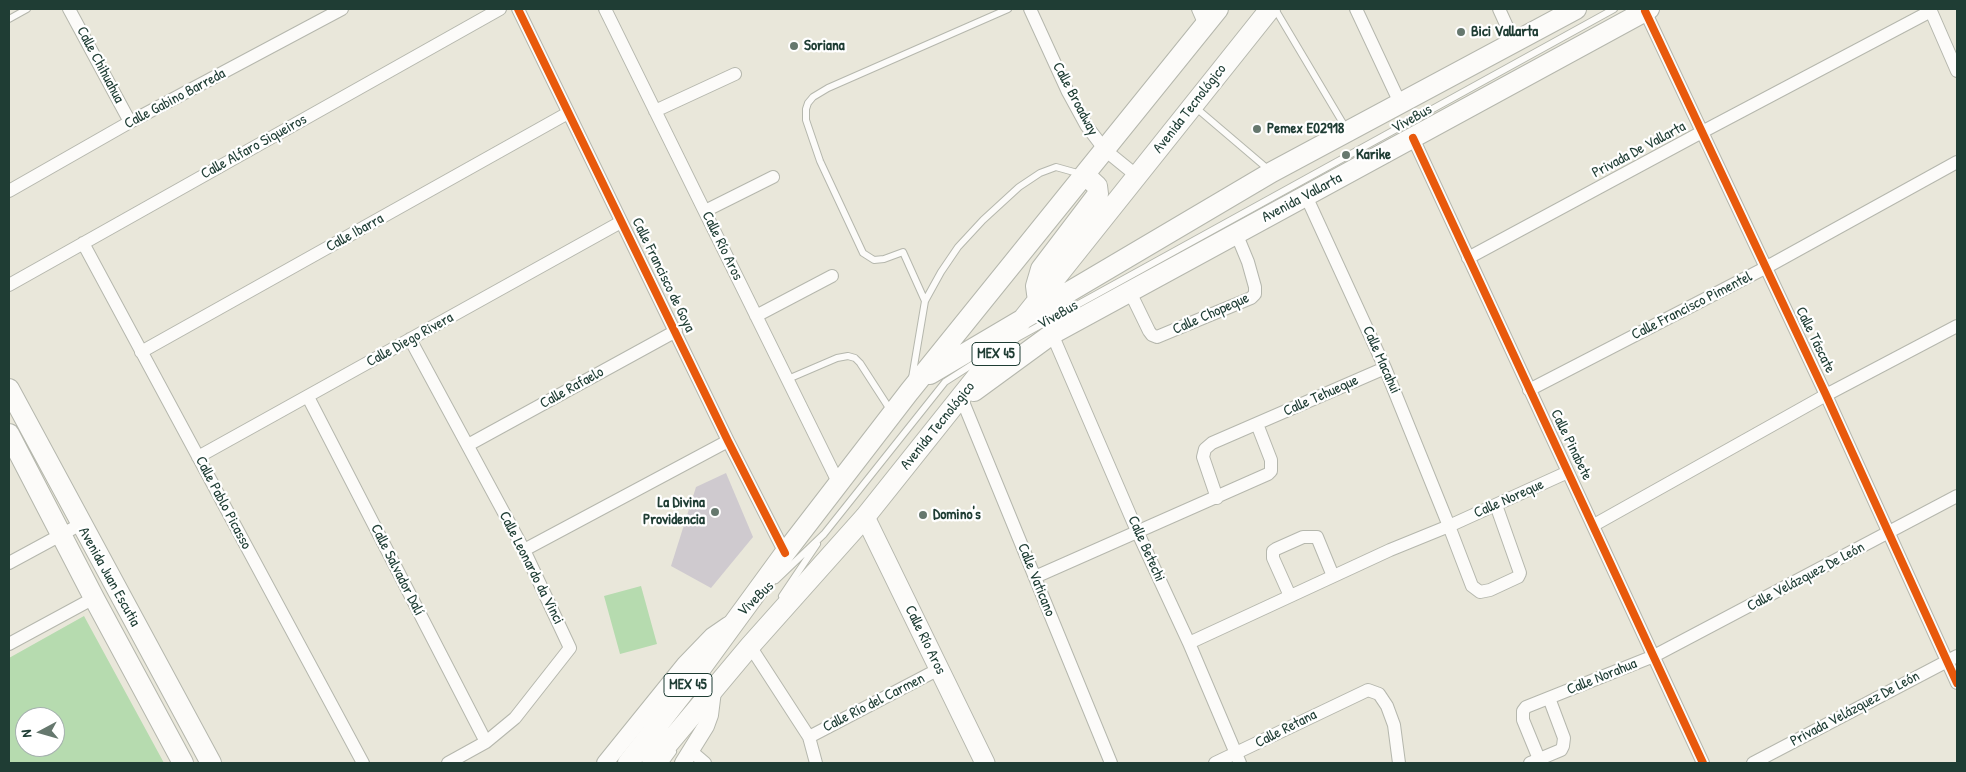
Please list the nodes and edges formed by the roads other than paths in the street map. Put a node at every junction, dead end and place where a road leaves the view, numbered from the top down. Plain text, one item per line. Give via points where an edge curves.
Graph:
1 (27, 9) edge
2 (69, 9) edge
3 (500, 9) edge
4 (518, 9) edge
5 (605, 9) edge
6 (1008, 9) edge
7 (1030, 9) edge
8 (1218, 9) edge
9 (1356, 9) edge
10 (1499, 9) edge
11 (1576, 9) edge
12 (1614, 9) edge
13 (339, 10) edge
14 (1647, 10) edge
15 (1930, 10) edge
16 (1266, 12) edge
17 (1202, 17) edge
18 (9, 19) edge
19 (1514, 42) junction
20 (1957, 72) edge
21 (735, 74) dead end
22 (1400, 103) junction
23 (1193, 106) junction
24 (655, 111) junction
25 (568, 113) junction
26 (130, 122) junction
27 (1347, 131) junction
28 (1702, 132) junction
29 (1413, 138) junction
30 (1105, 150) junction
31 (1957, 162) edge
32 (1272, 172) junction
33 (1085, 175) junction
34 (1137, 176) junction
35 (773, 177) dead end
36 (9, 191) edge
37 (1306, 196) junction
38 (705, 211) junction
39 (621, 222) junction
40 (1236, 233) junction
41 (83, 243) junction
42 (1468, 258) junction
43 (1766, 268) junction
44 (832, 276) dead end
45 (9, 285) edge
46 (1130, 292) junction
47 (925, 301) junction
48 (1038, 301) junction
49 (756, 316) junction
50 (1024, 318) junction
51 (1957, 326) edge
52 (676, 331) junction
53 (1052, 334) junction
54 (410, 339) junction
55 (1002, 346) junction
56 (141, 352) junction
57 (1385, 368) junction
58 (788, 379) junction
59 (914, 386) junction
60 (9, 389) edge
61 (1530, 390) junction
62 (1826, 395) junction
63 (308, 397) junction
64 (961, 397) junction
65 (893, 414) junction
66 (1257, 424) junction
67 (9, 434) edge
68 (728, 441) junction
69 (468, 445) junction
70 (198, 457) junction
71 (1568, 472) junction
72 (839, 484) junction
73 (1957, 496) edge
74 (1217, 498) junction
75 (1496, 505) junction
76 (866, 517) junction
77 (81, 524) junction
78 (1594, 525) junction
79 (1449, 526) junction
80 (1138, 531) junction
81 (1889, 533) junction
82 (824, 534) junction
83 (62, 535) junction
84 (524, 550) junction
85 (785, 553) junction
86 (9, 563) edge
87 (1334, 576) junction
88 (1035, 577) junction
89 (1290, 596) junction
90 (94, 598) junction
91 (736, 619) junction
92 (1189, 642) junction
93 (9, 644) edge
94 (750, 646) junction
95 (1654, 656) junction
96 (1952, 658) edge
97 (939, 670) junction
98 (1957, 683) edge
99 (712, 695) junction
100 (1549, 698) junction
101 (654, 718) dead end
102 (686, 734) dead end
103 (810, 737) junction
104 (486, 742) junction
105 (683, 754) edge
106 (640, 759) edge
107 (1238, 759) edge
108 (1534, 761) edge
109 (183, 763) edge
110 (211, 763) edge
111 (363, 763) edge
112 (448, 763) edge
113 (605, 763) edge
114 (665, 763) edge
115 (705, 763) edge
116 (816, 763) edge
117 (985, 763) edge
118 (1111, 763) edge
119 (1215, 763) edge
120 (1399, 763) edge
121 (1703, 763) edge
122 (1753, 763) edge

1 - 18 lane
2 - 26 street, Calle Chihuahua
3 - 41 street, Calle Alfaro Siqueiros
4 - 25 street, Calle Francisco de Goya
5 - 24 street, Calle Río Aros
6 - 47 lane via 828,88 813,97 806,109 806,120 820,161 863,253 874,260 903,252
7 - 30 street, Calle Broadway via 1077,109
8 - 17 main road, Avenida Tecnológico / MEX 45
9 - 22 street
10 - 19 street
11 - 19 main road
12 - 55 lane, ViveBus
13 - 26 street, Calle Gabino Barreda
14 - 28 street, Calle Táscate
14 - 29 main road, Avenida Vallarta
15 - 20 street
15 - 28 street, Privada De Vallarta
16 - 23 main road, Avenida Tecnológico / MEX 45
16 - 27 lane
17 - 30 main road, Avenida Tecnológico / MEX 45
19 - 22 main road
21 - 24 street
22 - 27 main road
23 - 32 lane
23 - 34 main road, Avenida Tecnológico / MEX 45
24 - 38 street, Calle Río Aros
25 - 39 street, Calle Francisco de Goya
25 - 56 street, Calle Ibarra
26 - 36 street, Calle Gabino Barreda
27 - 32 main road
28 - 42 street, Privada De Vallarta
28 - 43 street, Calle Táscate
29 - 37 main road, Avenida Vallarta
29 - 42 street, Calle Pinabete
30 - 33 main road, Avenida Tecnológico / MEX 45
30 - 34 street, Calle Broadway
31 - 43 street, Calle Francisco Pimentel
32 - 50 main road
33 - 47 lane via 1056,167 1019,187 958,247
33 - 48 main road via 1097,186 1098,194 1041,269 1036,286
33 - 59 main road, Avenida Tecnológico / MEX 45
34 - 48 main road, Avenida Tecnológico / MEX 45
35 - 38 street
37 - 40 main road, Avenida Vallarta
37 - 57 street, Calle Macahui
38 - 49 street, Calle Río Aros
39 - 52 street, Calle Francisco de Goya
39 - 54 street, Calle Diego Rivera
40 - 46 main road, Avenida Vallarta
40 - 46 street, Calle Chopeque via 1256,287 1251,298 1157,337 1148,331
41 - 45 street, Calle Alfaro Siqueiros
41 - 56 street, Calle Pablo Picasso
42 - 61 street, Calle Pinabete
43 - 61 street, Calle Francisco Pimentel
43 - 62 street, Calle Táscate
44 - 49 street
46 - 53 main road, Avenida Vallarta
47 - 59 lane
48 - 50 main road, Avenida Tecnológico / MEX 45
49 - 58 street, Calle Río Aros
50 - 55 main road, Avenida Tecnológico / MEX 45
50 - 59 main road
51 - 62 street
52 - 68 street, Calle Francisco de Goya
52 - 69 street, Calle Rafaelo
53 - 64 main road, Avenida Vallarta via 982,387
53 - 80 street, Calle Betechi
54 - 63 street, Calle Diego Rivera
54 - 69 street, Calle Leonardo da Vinci
55 - 64 main road, Avenida Tecnológico / MEX 45
55 - 82 lane, ViveBus via 945,382
56 - 70 street, Calle Pablo Picasso
57 - 66 street, Calle Tehueque
57 - 79 street, Calle Macahui
58 - 65 lane via 837,358 855,358
58 - 72 street, Calle Río Aros
59 - 65 main road, Avenida Tecnológico / MEX 45
60 - 77 main road, Avenida Juan Escutia
61 - 71 street, Calle Pinabete
62 - 78 street
62 - 81 street, Calle Táscate
63 - 70 street, Calle Diego Rivera
63 - 104 street, Calle Salvador Dalí
64 - 76 main road, Avenida Tecnológico / MEX 45
64 - 88 street, Calle Vaticano
65 - 72 main road, Avenida Tecnológico / MEX 45
66 - 74 street, Calle Tehueque via 1212,443 1203,453
66 - 74 street via 1271,460 1271,471
67 - 83 main road, Avenida Juan Escutia
68 - 84 street
68 - 85 street, Calle Francisco de Goya
69 - 84 street, Calle Leonardo da Vinci
70 - 111 street, Calle Pablo Picasso
71 - 75 street, Calle Noreque
71 - 78 street, Calle Pinabete
72 - 85 main road, Avenida Tecnológico / MEX 45
73 - 81 street, Calle Velázquez De León
74 - 80 street
75 - 79 street, Calle Noreque
75 - 79 street via 1520,573 1490,590 1480,592 1472,586
76 - 94 main road, Avenida Tecnológico / MEX 45
76 - 97 main road, Calle Río Aros
77 - 83 street
77 - 110 main road, Avenida Juan Escutia
78 - 95 street, Calle Pinabete
79 - 87 street, Calle Noreque
80 - 88 street
80 - 92 street, Calle Betechi
81 - 95 street, Calle Velázquez De León
81 - 96 street, Calle Táscate
82 - 91 lane, ViveBus
82 - 94 lane
83 - 86 street
83 - 90 main road, Avenida Juan Escutia
84 - 104 street, Calle Leonardo da Vinci via 570,648 515,718
85 - 91 main road, Avenida Tecnológico / MEX 45
87 - 89 street, Calle Noreque
87 - 89 street via 1317,537 1303,537 1276,549 1273,558
88 - 118 street, Calle Vaticano
89 - 92 street, Calle Noreque
90 - 93 street
90 - 109 main road, Avenida Juan Escutia
91 - 101 lane, ViveBus
91 - 106 main road, Avenida Tecnológico / MEX 45
91 - 113 street via 712,636 685,664
92 - 107 street, Calle Betechi
94 - 99 main road, Avenida Tecnológico / MEX 45
94 - 103 street
95 - 100 street, Calle Norahua
95 - 121 street, Calle Pinabete
96 - 98 street, Calle Táscate
96 - 122 street, Privada Velázquez De León
97 - 103 street, Calle Río del Carmen
97 - 117 main road, Calle Río Aros
99 - 102 lane
99 - 105 street via 706,726
99 - 106 main road, Avenida Tecnológico / MEX 45
100 - 108 street, Calle Norahua via 1523,711
100 - 108 street, Calle Norahua via 1564,741 1561,750
103 - 116 street
104 - 112 street, Calle Leonardo da Vinci
105 - 114 lane
105 - 115 street
107 - 119 street, Calle Retana
107 - 120 street, Calle Retana via 1357,694 1371,690 1383,698 1394,725

